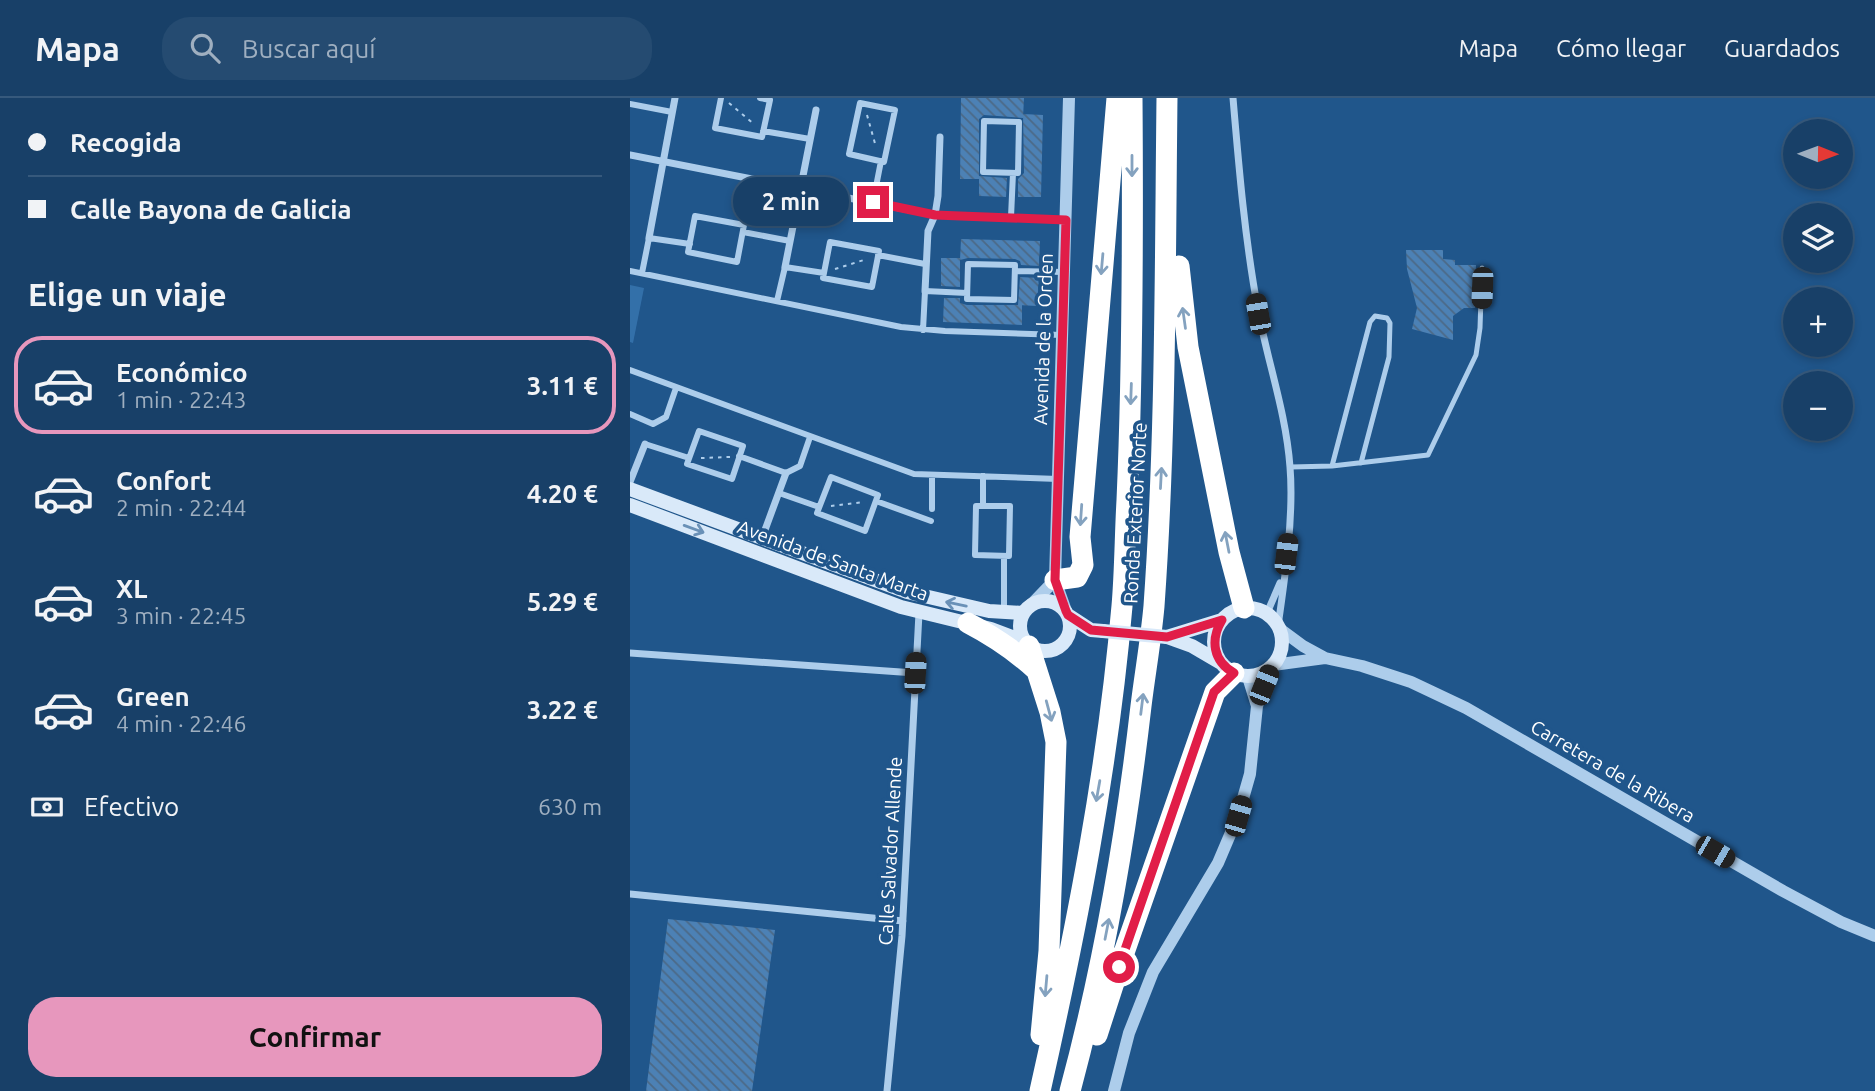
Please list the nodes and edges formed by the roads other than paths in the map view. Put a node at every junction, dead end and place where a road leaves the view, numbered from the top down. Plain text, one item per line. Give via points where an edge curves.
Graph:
1 (675, 98) edge
2 (722, 98) edge
3 (760, 98) edge
4 (1069, 98) edge
5 (1117, 98) edge
6 (1132, 98) edge
7 (1168, 98) edge
8 (1233, 98) edge
9 (630, 104) edge
10 (816, 110) dead end
11 (672, 112) junction
12 (763, 131) junction
13 (940, 136) dead end
14 (810, 139) junction
15 (630, 155) edge
16 (881, 161) junction
17 (663, 162) junction
18 (1013, 173) junction
19 (800, 188) junction
20 (873, 202) junction
21 (935, 215) junction
22 (1011, 217) junction
23 (1066, 220) junction
24 (743, 232) junction
25 (649, 238) junction
26 (790, 241) junction
27 (690, 244) junction
28 (878, 255) junction
29 (925, 264) junction
30 (785, 267) junction
31 (1482, 268) dead end
32 (630, 271) edge
33 (1015, 271) junction
34 (1063, 272) junction
35 (642, 273) junction
36 (824, 273) junction
37 (925, 291) junction
38 (967, 293) junction
39 (777, 301) junction
40 (923, 330) junction
41 (1062, 335) junction
42 (630, 370) edge
43 (676, 388) junction
44 (630, 414) edge
45 (810, 437) junction
46 (645, 444) joint
47 (739, 456) junction
48 (689, 458) junction
49 (1361, 463) junction
50 (1332, 466) junction
51 (1290, 467) junction
52 (786, 473) junction
53 (932, 475) junction
54 (983, 477) junction
55 (1058, 479) junction
56 (630, 482) edge
57 (630, 489) edge
58 (779, 493) junction
59 (876, 501) junction
60 (630, 505) edge
61 (983, 506) junction
62 (819, 507) junction
63 (932, 509) dead end
64 (931, 520) dead end
65 (762, 538) junction
66 (1004, 556) junction
67 (1283, 576) junction
68 (1055, 580) junction
69 (1244, 608) junction
70 (1027, 609) junction
71 (1004, 612) junction
72 (919, 613) junction
73 (1067, 613) junction
74 (1267, 613) junction
75 (1222, 620) junction
76 (968, 623) junction
77 (1279, 628) junction
78 (1097, 631) junction
79 (1167, 637) junction
80 (1068, 639) junction
81 (1027, 644) junction
82 (630, 653) edge
83 (1325, 658) junction
84 (1272, 667) junction
85 (1037, 670) junction
86 (1234, 671) junction
87 (915, 673) junction
88 (1257, 706) junction
89 (630, 894) edge
90 (902, 921) junction
91 (1875, 936) edge
92 (1117, 1088) edge
93 (887, 1091) edge
94 (1028, 1091) edge
95 (1040, 1091) edge
96 (1070, 1091) edge
97 (1081, 1091) edge

1 - 11 street
2 - 12 street via 715,128 762,137
3 - 12 street via 770,100
4 - 23 street, Avenida de la Orden
5 -> 68 highway via 1080,537 1083,565 1077,577
6 -> 95 highway, Ronda Exterior Norte via 1133,293 1122,605 1101,778
69 -> 7 highway via 1188,347 1179,281
96 -> 7 highway, Ronda Exterior Norte via 1119,869 1153,609 1162,470
8 - 51 street via 1246,244 1284,416
9 - 11 street
10 - 14 street
11 - 17 street
12 - 14 street
13 - 21 street
14 - 19 street
15 - 17 street
16 - 16 street via 895,110 860,103 849,155
16 - 20 street
17 - 19 street
17 - 25 street
18 - 18 street via 1018,173 1019,122 984,121 983,172
18 - 22 street
19 - 20 street
19 - 26 street
20 - 21 street
21 - 22 street
21 - 29 street via 928,231
22 - 23 street
23 - 34 street, Avenida de la Orden
24 - 26 street
24 - 27 street via 744,225 695,216
24 - 27 street via 737,262 688,252
25 - 27 street
25 - 35 street
26 - 30 street
28 - 29 street
28 - 36 street via 879,251 830,242
28 - 36 street via 872,287 823,278
29 - 37 street
30 - 36 street
30 - 39 street
31 - 49 lane via 1476,355 1428,455
32 - 35 street
33 - 34 street
33 - 38 street via 1015,265 968,264
33 - 38 street via 1014,300 967,299
34 - 41 street, Avenida de la Orden
35 - 39 street
37 - 38 street
37 - 40 street
39 - 40 street
40 - 41 street
41 - 55 street, Avenida de la Orden
42 - 43 street
43 - 44 street via 666,417 653,424
43 - 45 street
45 - 52 street via 800,466
45 - 53 street via 914,474
46 - 48 street
46 - 56 street
47 - 48 street via 732,479 687,464
47 - 48 street via 743,446 699,431
47 - 52 street
49 - 50 lane
49 - 50 lane via 1390,357 1390,323 1381,316 1370,322
50 - 51 lane
51 - 67 street via 1292,508
52 - 58 street
53 - 54 street
53 - 63 street
54 - 55 street
54 - 61 street
55 - 68 street, Avenida de la Orden
57 - 65 main road, Avenida de Santa Marta
58 - 62 street
58 - 65 street
59 - 62 street via 878,495 831,477
59 - 62 street via 865,531 817,513
59 - 64 street
60 -> 72 main road, Avenida de Santa Marta
61 - 66 street via 1010,506 1009,556
61 - 66 street via 976,506 975,555
71 -> 65 main road, Avenida de Santa Marta via 907,592
66 - 71 street
67 - 74 street
67 - 77 street
68 - 70 street
68 - 73 street, Avenida de la Orden
69 - 74 main road
69 - 75 main road
70 - 71 main road, Avenida de Santa Marta
70 - 73 main road via 1041,600 1051,601
70 - 81 main road via 1020,623
72 - 76 main road, Avenida de Santa Marta
72 - 87 street, Calle Salvador Allende
73 - 78 main road
73 - 80 main road
74 - 77 main road
75 - 79 main road
75 - 86 main road via 1214,642 1216,653
76 - 81 main road, Avenida de Santa Marta
76 - 85 highway via 992,635
77 - 83 street
77 - 84 main road via 1282,649
78 - 79 main road, bridge
78 - 80 main road
79 - 86 main road
80 - 81 main road via 1050,651
81 - 85 highway
82 - 87 street
83 - 84 street
83 - 91 street, Carretera de la Ribera via 1411,682 1466,708 1783,891
84 - 86 main road via 1257,675
84 - 88 street
85 -> 94 highway via 1056,742 1048,964 1042,1030
86 - 88 street
86 - 97 highway via 1214,692
87 - 90 street, Calle Salvador Allende
88 - 92 street via 1250,774 1238,816 1218,863 1153,972 1129,1033
89 - 90 street
90 - 93 street, Calle Salvador Allende

